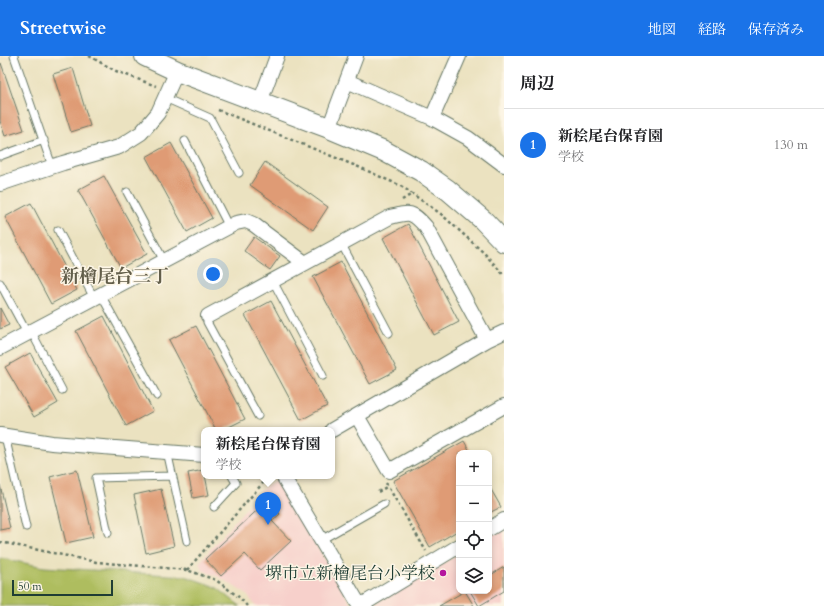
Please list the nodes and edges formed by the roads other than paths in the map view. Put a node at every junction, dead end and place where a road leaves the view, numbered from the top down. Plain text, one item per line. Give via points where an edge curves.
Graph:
1 (14, 56) edge
2 (145, 56) edge
3 (277, 56) edge
4 (356, 56) edge
5 (459, 56) edge
6 (177, 71) junction
7 (347, 81) junction
8 (162, 93) junction
9 (260, 102) junction
10 (432, 118) junction
11 (329, 128) junction
12 (44, 140) junction
13 (185, 141) dead end
14 (0, 156) edge
15 (503, 161) edge
16 (52, 166) junction
17 (239, 173) dead end
18 (0, 184) edge
19 (127, 192) dead end
20 (229, 227) junction
21 (58, 230) dead end
22 (504, 242) edge
23 (341, 243) junction
24 (164, 261) junction
25 (305, 263) junction
26 (272, 281) junction
27 (0, 283) edge
28 (98, 296) junction
29 (208, 316) joint
30 (29, 332) junction
31 (504, 332) edge
32 (389, 333) dead end
33 (487, 340) junction
34 (0, 348) edge
35 (323, 376) dead end
36 (62, 390) dead end
37 (157, 396) dead end
38 (504, 406) edge
39 (258, 416) dead end
40 (357, 416) junction
41 (335, 428) edge
42 (3, 435) edge
43 (167, 451) junction
44 (201, 455) edge
45 (172, 476) junction
46 (234, 479) edge
47 (286, 479) edge
48 (384, 504) dead end
49 (214, 507) dead end
50 (504, 520) edge
51 (26, 527) dead end
52 (492, 527) edge
53 (108, 533) dead end
54 (186, 540) dead end
55 (321, 540) junction
56 (456, 548) edge

1 - 12 lane
2 - 6 street
3 - 9 street
4 - 7 street
5 - 10 street
6 - 8 street
6 - 9 street
7 - 10 street
7 - 11 street
8 - 16 street via 158,113 141,133 119,147
8 - 17 lane via 210,118
9 - 11 street
10 - 15 street
11 - 22 street via 384,151 421,171 448,190
12 - 14 lane
12 - 16 lane
13 - 20 lane
16 - 18 street
19 - 24 lane
20 - 24 street
20 - 25 street via 246,221 253,224
21 - 28 lane
23 - 25 street
23 - 32 lane
23 - 33 street via 390,217 406,213 417,216 426,227
24 - 28 street
25 - 26 street
26 - 29 street
26 - 35 lane
27 - 30 lane
28 - 30 street
28 - 37 lane
29 - 39 lane via 207,322
30 - 34 street
30 - 36 lane
31 - 33 street
33 - 40 street
38 - 40 street via 391,476
40 - 41 street
42 - 43 street via 52,443
42 - 51 lane
43 - 44 street
43 - 45 lane
45 - 53 lane via 96,478
45 - 54 lane
46 - 49 lane via 236,483
47 - 55 street
48 - 55 lane
50 - 52 street
55 - 56 street via 360,606

